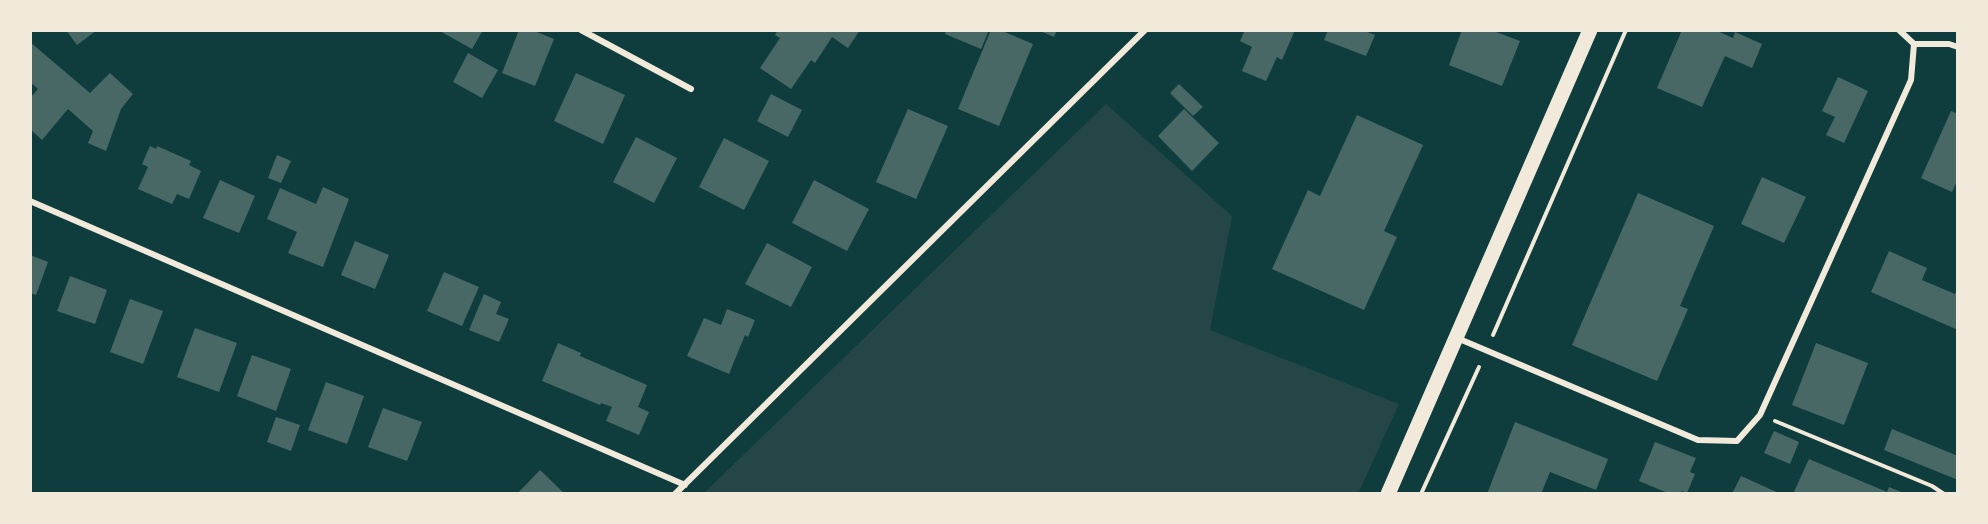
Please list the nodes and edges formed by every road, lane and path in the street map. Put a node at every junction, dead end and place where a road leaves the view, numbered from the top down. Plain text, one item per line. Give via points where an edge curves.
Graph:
1 (581, 30) edge
2 (1145, 30) edge
3 (1590, 30) edge
4 (1626, 30) edge
5 (1899, 30) edge
6 (1914, 44) junction
7 (1958, 48) edge
8 (692, 89) dead end
9 (30, 201) edge
10 (1457, 338) junction
11 (1486, 351) junction
12 (1760, 415) junction
13 (685, 485) junction
14 (675, 494) edge
15 (1388, 494) edge
16 (1421, 494) edge
17 (1944, 494) edge

1 - 8 street
2 - 13 street
3 - 10 main road
4 - 11 path
5 - 6 street
6 - 7 street via 1949,44
6 - 12 street via 1911,80
9 - 13 street
10 - 11 street
10 - 15 main road
11 - 12 street via 1698,440 1737,441
11 - 16 path
12 - 17 path
13 - 14 street

